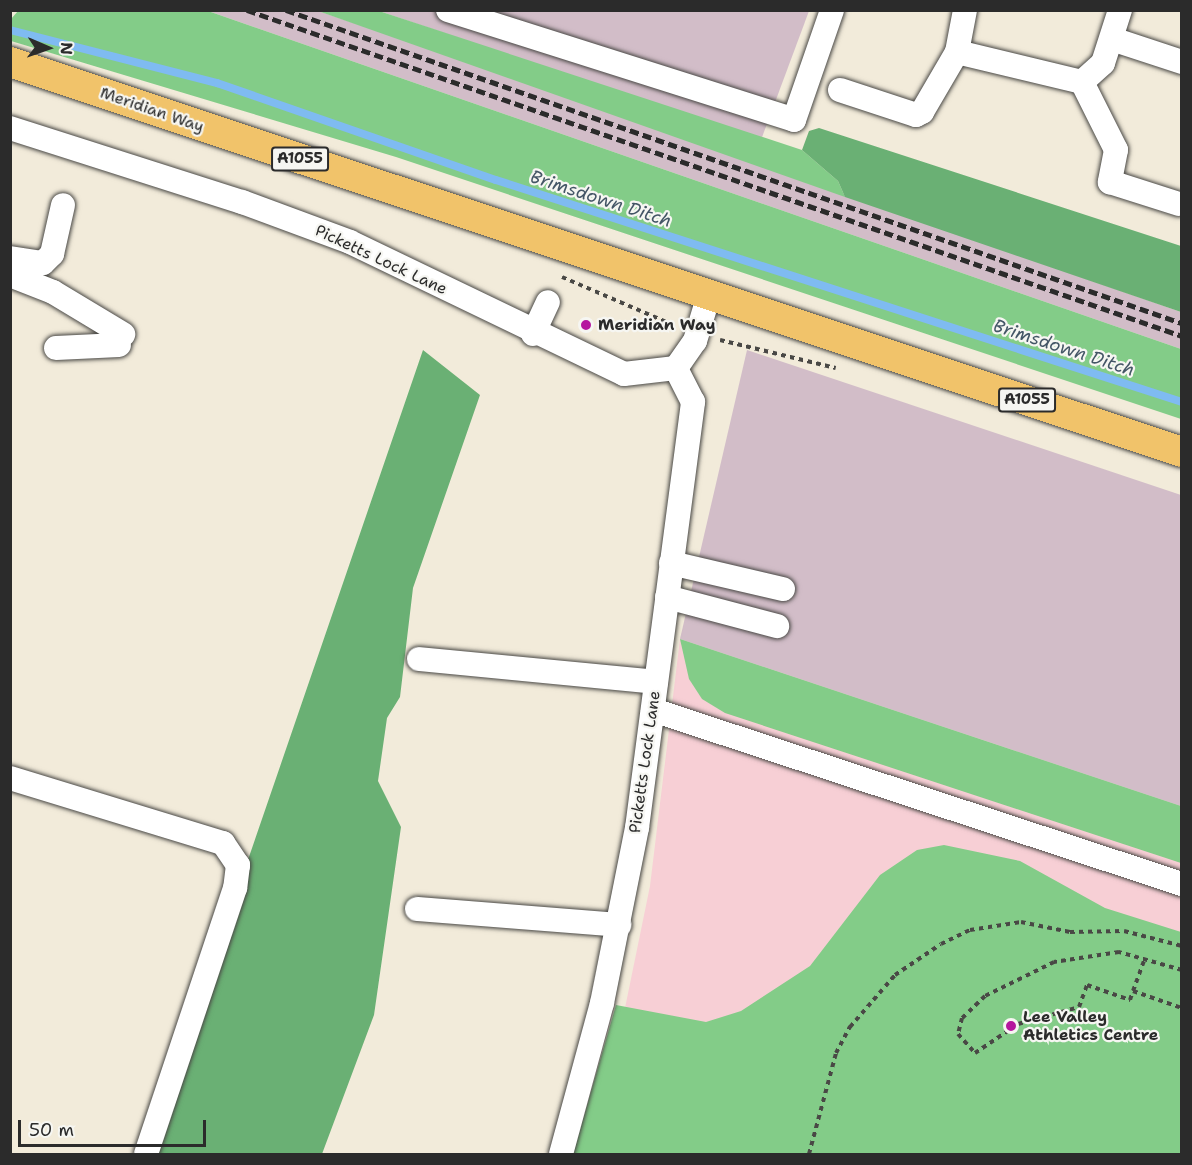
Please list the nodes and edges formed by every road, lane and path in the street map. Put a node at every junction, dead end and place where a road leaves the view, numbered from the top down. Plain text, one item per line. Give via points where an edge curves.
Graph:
1 (448, 10) edge
2 (832, 10) edge
3 (965, 10) edge
4 (1120, 10) edge
5 (1112, 39) junction
6 (957, 52) junction
7 (10, 62) edge
8 (1182, 62) edge
9 (1083, 82) junction
10 (840, 90) dead end
11 (10, 129) edge
12 (1179, 204) dead end
13 (63, 205) dead end
14 (10, 258) edge
15 (10, 275) edge
16 (709, 295) junction
17 (548, 302) dead end
18 (533, 334) junction
19 (56, 348) dead end
20 (676, 368) junction
21 (1182, 452) edge
22 (671, 563) junction
23 (783, 589) dead end
24 (667, 597) junction
25 (777, 626) dead end
26 (419, 659) dead end
27 (657, 682) junction
28 (652, 710) junction
29 (10, 778) edge
30 (1182, 884) edge
31 (417, 909) dead end
32 (619, 925) junction
33 (1182, 946) edge
34 (1145, 958) junction
35 (1182, 970) edge
36 (1133, 992) junction
37 (1182, 1008) edge
38 (146, 1155) edge
39 (561, 1155) edge
40 (809, 1155) edge

1 - 2 street via 794,120
3 - 6 street
4 - 5 street
5 - 8 street
5 - 9 street via 1103,63
6 - 9 street
6 - 10 street via 916,115
7 - 16 main road, Meridian Way / A1055
9 - 12 street via 1116,150 1110,182
11 - 18 street, Picketts Lock Lane via 242,202 350,242
13 - 14 street via 51,254 43,263
15 - 19 street via 53,292 121,339
16 - 20 street via 695,341
16 - 21 main road, Meridian Way / A1055
17 - 18 street
18 - 20 street, Picketts Lock Lane via 624,374
20 - 22 street, Picketts Lock Lane via 693,402
22 - 23 street
22 - 24 street, Picketts Lock Lane
24 - 25 street
24 - 27 street, Picketts Lock Lane
26 - 27 street
27 - 28 street, Picketts Lock Lane
28 - 30 street
28 - 32 street, Picketts Lock Lane
29 - 38 street via 223,843 238,865 236,888
31 - 32 street
32 - 39 street, Picketts Lock Lane
33 - 40 path via 1124,931 1070,932 1021,922 970,930 941,944 895,975 850,1027 836,1053
34 - 35 path
34 - 36 path
34 - 36 path via 1098,952 1026,974 970,1008 958,1034 975,1053 1018,1024 1079,1007 1087,986 1131,1000
36 - 37 path

